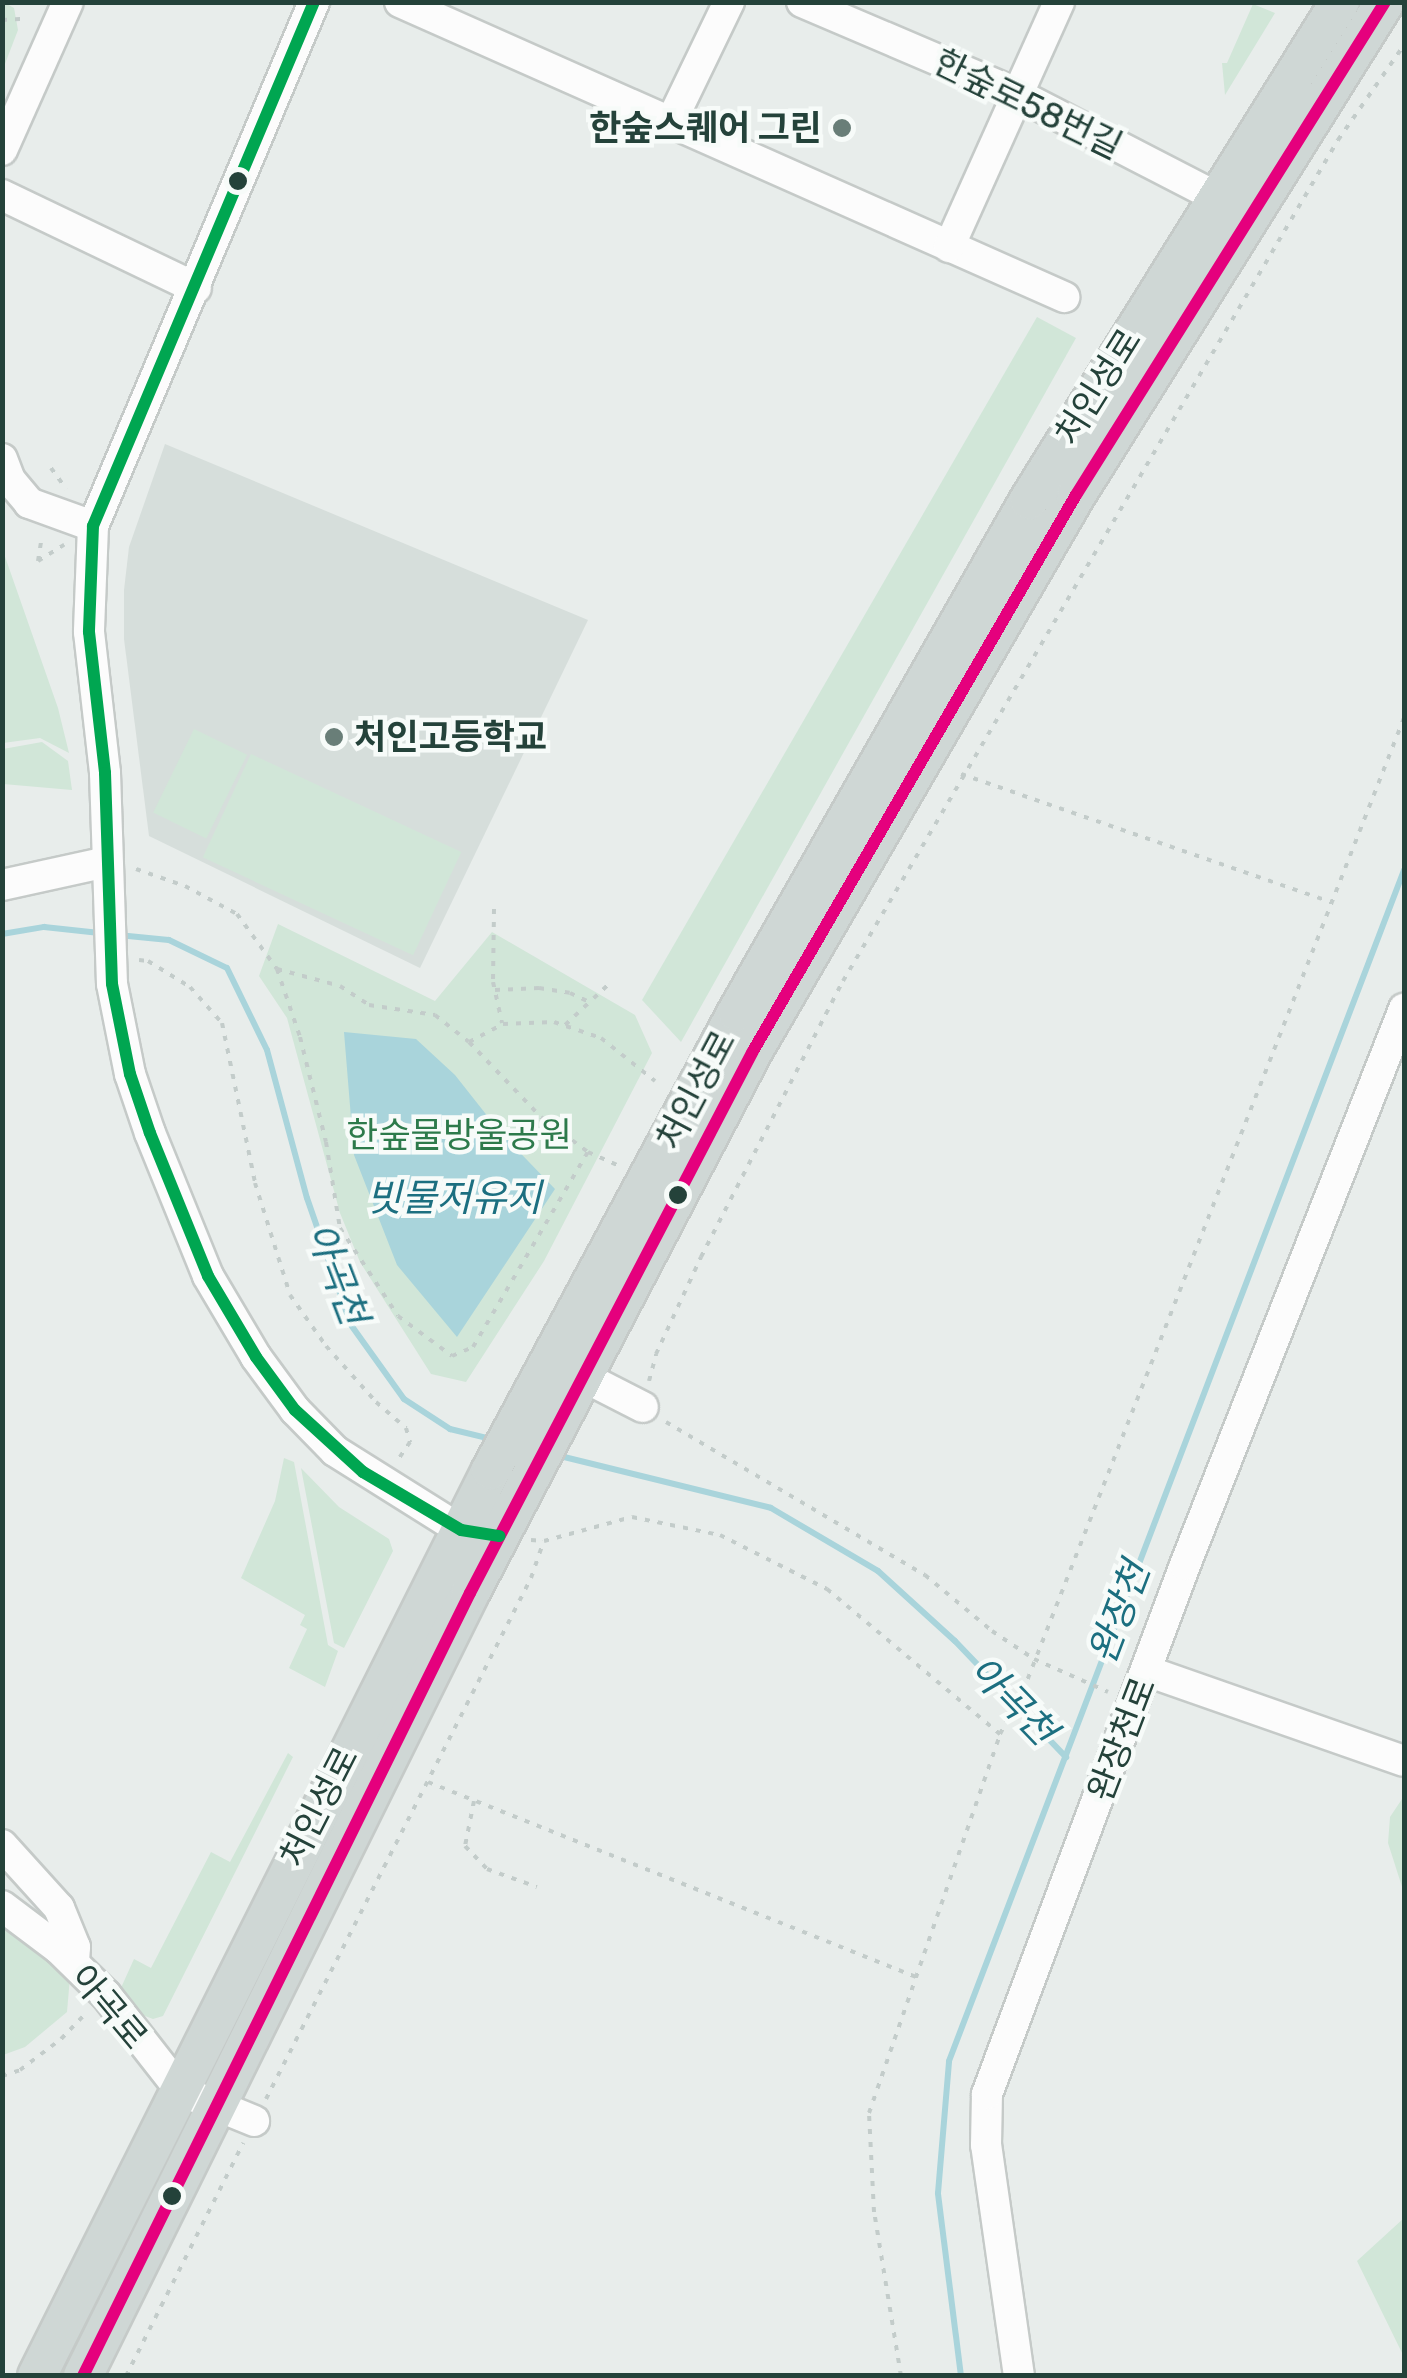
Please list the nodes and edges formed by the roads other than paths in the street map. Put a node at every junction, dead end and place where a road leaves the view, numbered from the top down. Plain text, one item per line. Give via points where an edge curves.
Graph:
1 (314, 2) edge
2 (400, 2) edge
3 (730, 2) edge
4 (802, 2) edge
5 (1058, 2) edge
6 (1340, 2) edge
7 (1385, 2) edge
8 (64, 4) edge
9 (1015, 94) junction
10 (670, 124) junction
11 (2, 150) edge
12 (2, 195) edge
13 (1214, 197) junction
14 (1250, 213) junction
15 (948, 246) junction
16 (196, 288) junction
17 (1064, 296) dead end
18 (2, 459) edge
19 (93, 526) junction
20 (108, 862) junction
21 (2, 885) edge
22 (1404, 1009) edge
23 (563, 1389) junction
24 (642, 1407) road end
25 (462, 1530) junction
26 (500, 1536) junction
27 (1147, 1672) junction
28 (1404, 1761) edge
29 (2, 1845) edge
30 (2, 1906) edge
31 (80, 1968) junction
32 (181, 2091) junction
33 (215, 2106) junction
34 (254, 2121) road end
35 (37, 2376) edge
36 (83, 2376) edge
37 (1019, 2376) edge

1 - 16 street
2 - 10 street
3 - 10 street
4 - 9 street, 한숲로58번길
5 - 9 street
6 - 13 main road, 처인성로
7 - 14 main road, 처인성로
8 - 11 street
9 - 13 street, 한숲로58번길
9 - 15 street
10 - 15 street
12 - 16 street
13 - 14 street, 한숲로58번길
13 - 23 main road, 처인성로 via 1029,500 737,1012 650,1179
14 - 23 main road, 처인성로 via 852,875
15 - 17 street
16 - 19 street
18 - 19 street via 29,504
19 - 20 street via 89,632
20 - 21 street
20 - 25 street via 109,957 135,1089 208,1276 295,1410 336,1451
22 - 27 street, 완장천로
23 - 24 street
23 - 25 main road, 처인성로 via 491,1470
23 - 26 main road, 처인성로
25 - 26 street
25 - 32 main road, 처인성로
26 - 33 main road, 처인성로
27 - 28 street
27 - 37 street, 완장천로 via 987,2094 986,2145
29 - 31 street via 60,1908
30 - 31 street, 아곡로
31 - 32 street, 아곡로
32 - 33 street, 아곡로
32 - 35 main road, 처인성로
33 - 34 street, 아곡로
33 - 36 main road, 처인성로

